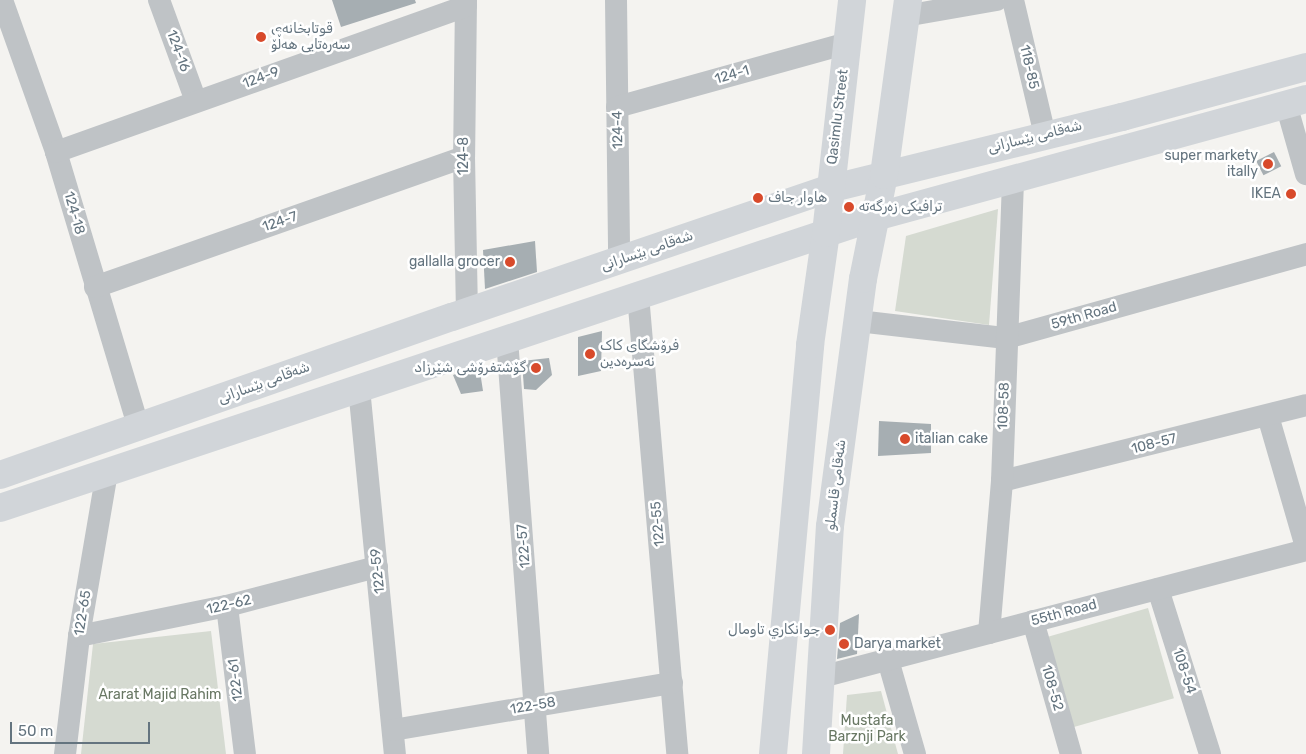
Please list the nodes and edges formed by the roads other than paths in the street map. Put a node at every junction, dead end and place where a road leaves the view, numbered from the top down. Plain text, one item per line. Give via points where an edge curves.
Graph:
1 (2, 0) edge
2 (160, 0) edge
3 (616, 0) edge
4 (852, 0) edge
5 (997, 0) edge
6 (1013, 0) edge
7 (466, 3) edge
8 (907, 8) edge
9 (846, 43) junction
10 (1306, 67) edge
11 (196, 102) junction
12 (1296, 102) edge
13 (617, 107) junction
14 (1122, 117) junction
15 (1045, 135) junction
16 (1130, 147) junction
17 (56, 152) junction
18 (464, 157) junction
19 (1306, 174) edge
20 (884, 175) junction
21 (1013, 179) junction
22 (829, 189) junction
23 (875, 217) junction
24 (826, 233) junction
25 (1306, 254) edge
26 (619, 261) junction
27 (95, 287) junction
28 (638, 295) junction
29 (467, 312) junction
30 (858, 321) junction
31 (1006, 338) junction
32 (507, 339) junction
33 (359, 388) junction
34 (1306, 405) edge
35 (1268, 416) junction
36 (139, 428) junction
37 (49, 459) junction
38 (1, 472) edge
39 (107, 473) junction
40 (1002, 481) junction
41 (58, 489) junction
42 (0, 508) edge
43 (1306, 548) edge
44 (377, 567) junction
45 (1158, 589) junction
46 (228, 606) junction
47 (1033, 621) junction
48 (989, 633) junction
49 (79, 636) junction
50 (888, 660) junction
51 (822, 677) junction
52 (672, 683) junction
53 (535, 706) junction
54 (393, 730) junction
55 (65, 754) edge
56 (244, 754) edge
57 (395, 754) edge
58 (538, 754) edge
59 (677, 754) edge
60 (773, 754) edge
61 (816, 754) edge
62 (915, 754) edge
63 (1071, 754) edge
64 (1210, 754) edge

1 - 17 street, 124-18
2 - 11 street, 124-16
3 - 13 street, 124-4
4 - 9 main road, Qasimlu Street
5 - 8 street
6 - 15 street, 118-85
7 - 11 street, 124-9
7 - 18 street, 124-8
8 - 20 main road
9 - 13 street, 124-1
9 - 22 main road, Qasimlu Street
10 - 14 main road, شەقامی بێسارانی
11 - 17 street, 124-9
12 - 16 main road
12 - 19 street
13 - 26 street, 124-4
14 - 15 main road, شەقامی بێسارانی
14 - 16 main road
15 - 20 main road, شەقامی بێسارانی
16 - 21 main road
17 - 27 street, 124-18
18 - 27 street, 124-7
18 - 29 street, 124-8
20 - 22 main road, شەقامی بێسارانی
20 - 23 main road
21 - 23 main road
21 - 31 street, 108-58
22 - 24 main road, Qasimlu Street
22 - 26 main road, شەقامی بێسارانی
23 - 24 main road
23 - 30 main road, شەقامی قاسملو
24 - 28 main road
24 - 60 main road via 810,345
25 - 31 street, 59th Road
26 - 29 main road, شەقامی بێسارانی
27 - 36 street, 124-18
28 - 32 main road
28 - 52 street, 122-55
29 - 36 main road, شەقامی بێسارانی
30 - 31 street, 59th Road
30 - 51 main road, شەقامی قاسملو via 830,526
31 - 40 street, 108-58
32 - 33 main road
32 - 53 street, 122-57
33 - 39 main road
33 - 44 street, 122-59
34 - 35 street, 108-57
35 - 40 street, 108-57
35 - 43 street
36 - 37 main road, شەقامی بێسارانی
37 - 38 main road, شەقامی بێسارانی
37 - 41 main road
39 - 41 main road
39 - 49 street, 122-65
40 - 48 street, 108-58
41 - 42 main road
43 - 45 street, 55th Road
44 - 46 street, 122-62
44 - 54 street, 122-59
45 - 47 street, 55th Road
45 - 64 street, 108-54
46 - 49 street, 122-62
46 - 56 street, 122-61
47 - 48 street, 55th Road
47 - 63 street, 108-52
48 - 50 street, 55th Road
49 - 55 street, 122-65
50 - 51 street, 55th Road
50 - 62 street
51 - 61 main road, شەقامی قاسملو
52 - 53 street, 122-58
52 - 59 street, 122-55
53 - 54 street, 122-58
53 - 58 street, 122-57
54 - 57 street, 122-59

